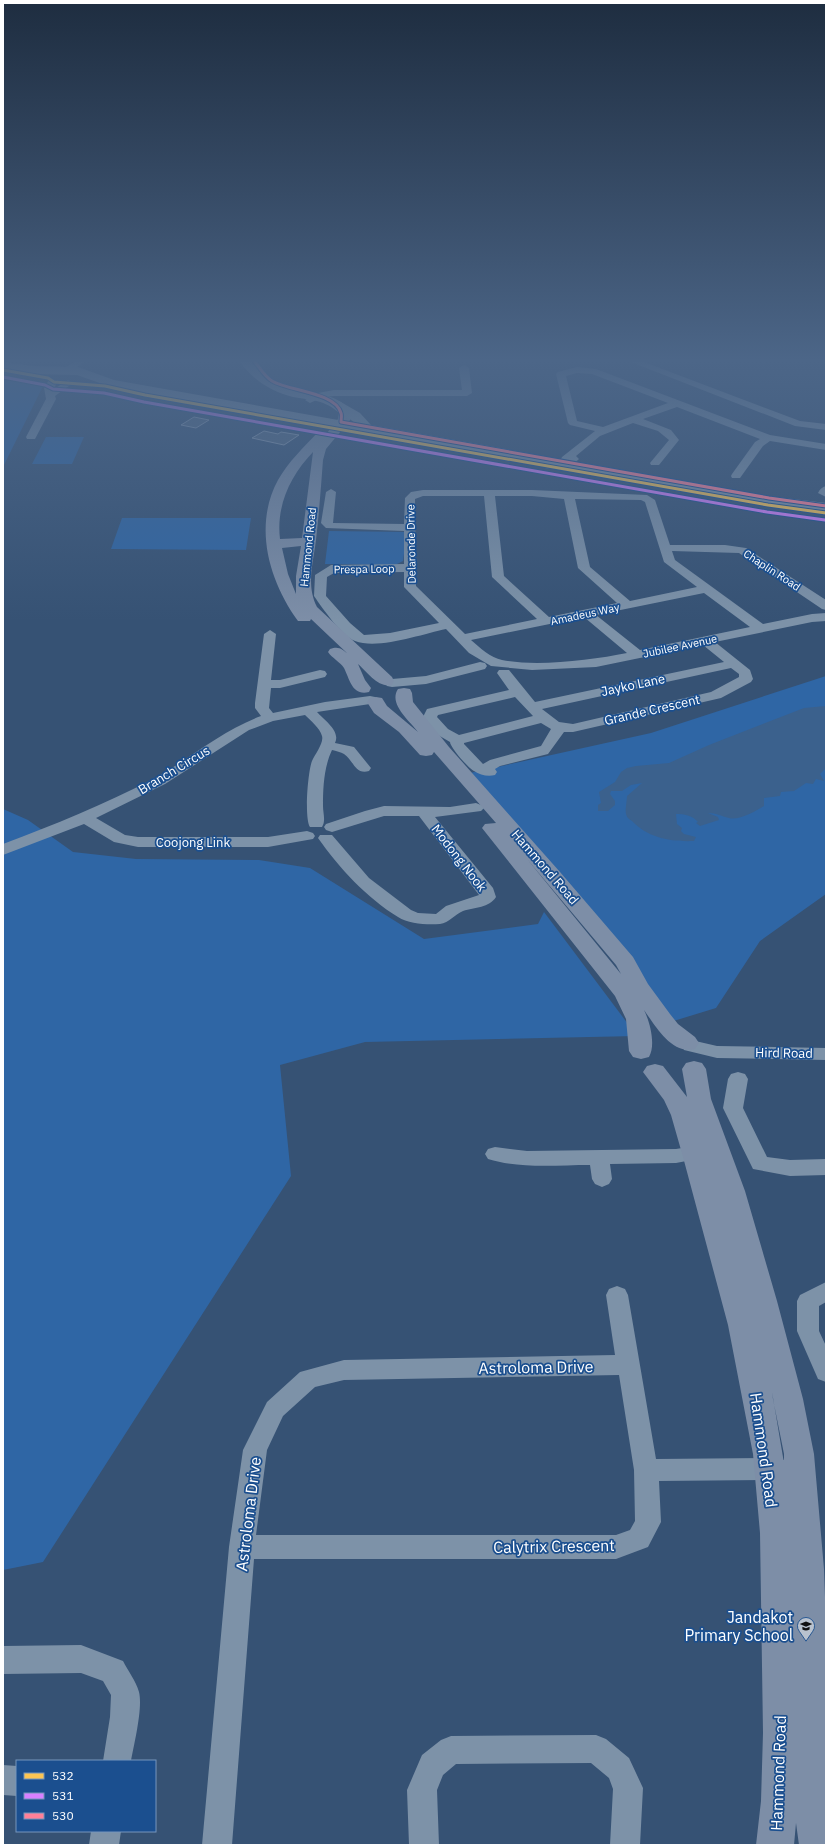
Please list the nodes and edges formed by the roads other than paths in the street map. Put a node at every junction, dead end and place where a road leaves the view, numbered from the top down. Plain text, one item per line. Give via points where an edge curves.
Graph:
1 (311, 448) edge
2 (320, 448) edge
3 (446, 448) edge
4 (484, 448) edge
5 (590, 448) edge
6 (667, 448) edge
7 (756, 448) edge
8 (300, 459) junction
9 (318, 460) junction
10 (655, 463) dead end
11 (575, 464) junction
12 (736, 476) dead end
13 (826, 489) edge
14 (331, 492) dead end
15 (489, 493) junction
16 (826, 494) edge
17 (569, 496) junction
18 (826, 507) edge
19 (826, 513) edge
20 (409, 528) junction
21 (309, 541) junction
22 (274, 543) junction
23 (665, 548) junction
24 (409, 568) junction
25 (282, 576) junction
26 (303, 576) junction
27 (706, 589) junction
28 (627, 605) junction
29 (826, 606) edge
30 (587, 614) junction
31 (826, 617) edge
32 (547, 622) junction
33 (448, 624) junction
34 (761, 629) junction
35 (270, 634) dead end
36 (462, 638) junction
37 (705, 640) junction
38 (638, 655) junction
39 (733, 664) junction
40 (493, 670) junction
41 (320, 674) dead end
42 (264, 684) junction
43 (397, 687) junction
44 (515, 689) junction
45 (368, 695) junction
46 (533, 707) junction
47 (308, 710) junction
48 (269, 718) junction
49 (544, 718) junction
50 (560, 727) junction
51 (457, 740) junction
52 (327, 745) junction
53 (364, 768) dead end
54 (476, 808) junction
55 (426, 812) junction
56 (85, 818) junction
57 (312, 830) junction
58 (329, 833) junction
59 (3, 850) edge
60 (826, 1054) edge
61 (692, 1056) junction
62 (648, 1062) junction
63 (738, 1079) dead end
64 (695, 1153) junction
65 (495, 1154) dead end
66 (599, 1157) junction
67 (826, 1167) edge
68 (602, 1179) dead end
69 (826, 1290) edge
70 (617, 1295) dead end
71 (629, 1365) junction
72 (826, 1372) edge
73 (800, 1469) junction
74 (646, 1470) junction
75 (770, 1470) junction
76 (242, 1547) junction
77 (3, 1660) edge
78 (117, 1760) edge
79 (3, 1780) edge
80 (16, 1780) edge
81 (106, 1832) edge
82 (104, 1845) edge
83 (217, 1845) edge
84 (424, 1845) edge
85 (625, 1845) edge
86 (775, 1845) edge
87 (818, 1845) edge

1 - 8 main road, Hammond Road
2 - 9 main road, Hammond Road
3 - 11 highway via 549,466
4 - 11 highway
5 - 11 street
6 - 10 street
7 - 12 street
8 - 9 main road
8 - 22 main road, Hammond Road via 282,485 272,522
9 - 21 main road, Hammond Road
11 - 18 highway via 768,500
11 - 19 highway via 768,505
13 - 16 street via 823,493
14 - 20 street via 327,523 330,526
15 - 17 street, Delaronde Drive
15 - 20 street, Delaronde Drive via 412,495
15 - 32 street via 498,577
17 - 23 street, Delaronde Drive via 647,498 650,500
17 - 28 street via 584,568
20 - 24 street, Delaronde Drive
21 - 22 main road
21 - 26 main road, Hammond Road
22 - 25 main road, Hammond Road
23 - 27 street, Delaronde Drive via 670,562
23 - 29 street, Chaplin Road via 742,550
24 - 33 street, Delaronde Drive via 412,588
24 - 33 street, Prespa Loop via 331,569 321,575 320,596 356,636 365,639 385,638
25 - 26 main road
25 - 45 main road, Hammond Road via 284,587 297,610 328,646 351,665 357,681
26 - 43 main road, Hammond Road via 304,596 310,609
27 - 28 street, Amadeus Way
27 - 34 street, Delaronde Drive
28 - 30 street, Amadeus Way
30 - 32 street, Amadeus Way
30 - 38 street
31 - 34 street, Jubilee Avenue
32 - 36 street, Amadeus Way
33 - 36 street, Delaronde Drive
34 - 37 street, Jubilee Avenue
35 - 42 street
36 - 40 street, Delaronde Drive
37 - 38 street, Jubilee Avenue
37 - 39 street, Grande Crescent
38 - 40 street, Jubilee Avenue via 596,663
39 - 46 street, Jayko Lane
39 - 50 street, Grande Crescent via 745,673 746,679 716,696 573,728
40 - 43 street, Jubilee Avenue
40 - 44 street
41 - 42 street via 280,684
42 - 48 street via 262,708
43 - 45 main road via 372,683
43 - 61 main road, Hammond Road via 404,703 443,751 625,962 639,987
44 - 46 street
44 - 51 street via 432,712 430,717 443,732
45 - 47 street, Branch Circus
45 - 54 main road, Hammond Road via 380,709 405,728
46 - 49 street
47 - 48 street, Branch Circus
47 - 52 street via 329,733
48 - 56 street, Branch Circus via 244,727 160,781
49 - 50 street via 552,725
49 - 51 street
50 - 51 street via 543,751 495,763 486,771 478,768 461,750
52 - 53 street via 349,750
52 - 57 street via 319,762
54 - 55 street
54 - 62 main road, Hammond Road via 625,994 637,1019
55 - 58 street via 384,811 370,814
55 - 58 street, Modong Nook via 427,818 487,892 488,897 455,907 440,919 416,918 405,914 363,881
56 - 57 street, Coojong Link via 120,839 138,842 268,842
56 - 59 street, Branch Circus
57 - 58 street, Coojong Link via 325,824
60 - 61 street, Hird Road via 742,1052 719,1057
61 - 62 main road via 680,1076 664,1075
61 - 62 main road via 668,1037 659,1038 644,1045
61 - 73 main road via 699,1099 732,1191 763,1301 788,1399
62 - 64 main road, Hammond Road via 674,1096 684,1115
63 - 67 street via 732,1108 760,1164 790,1168
64 - 66 street via 676,1156
64 - 75 main road, Hammond Road via 726,1260 752,1369
65 - 66 street via 526,1158
66 - 68 street
69 - 72 street via 808,1301 808,1331
70 - 71 street, Calytrix Crescent
71 - 74 street, Calytrix Crescent
71 - 76 street, Astroloma Drive via 344,1370 308,1379 275,1409 255,1450
73 - 75 street
73 - 87 main road via 808,1568 814,1819
74 - 75 street
74 - 76 street, Calytrix Crescent via 648,1522 639,1539 616,1547
75 - 86 main road, Hammond Road via 776,1535 780,1728 779,1823
76 - 83 street, Astroloma Drive
77 - 78 street via 81,1659 113,1670 126,1694
79 - 80 street
81 - 82 street
84 - 85 street via 422,1790 432,1765 451,1750 588,1749 596,1749 619,1768 628,1788

